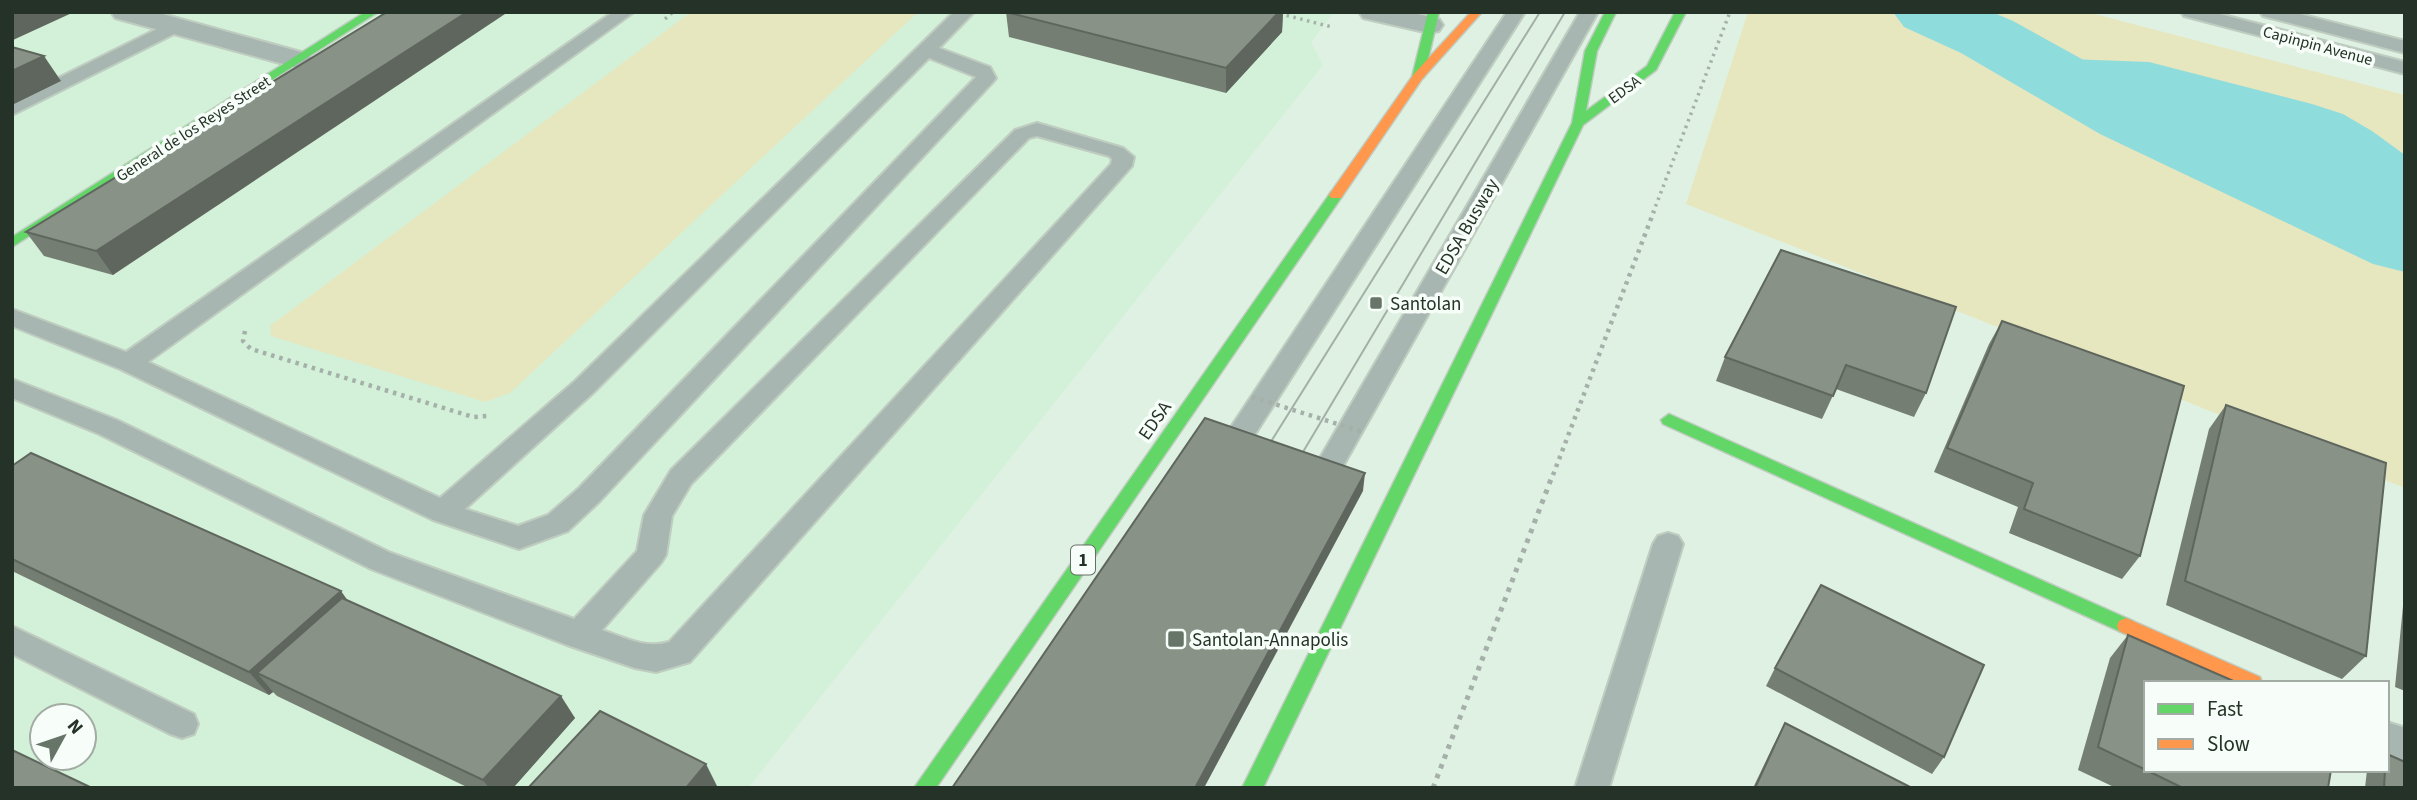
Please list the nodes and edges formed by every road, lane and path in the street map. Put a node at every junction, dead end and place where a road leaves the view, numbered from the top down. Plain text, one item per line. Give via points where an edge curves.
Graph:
1 (124, 12) edge
2 (373, 12) edge
3 (625, 12) edge
4 (965, 12) edge
5 (1273, 12) edge
6 (1372, 12) edge
7 (1477, 12) edge
8 (1516, 12) edge
9 (1589, 12) edge
10 (1611, 12) edge
11 (1681, 12) edge
12 (1730, 12) edge
13 (2190, 12) edge
14 (2269, 12) edge
15 (1431, 19) edge
16 (1323, 24) dead end
17 (175, 26) junction
18 (1503, 32) joint
19 (2405, 47) edge
20 (1581, 48) junction
21 (926, 51) junction
22 (298, 60) junction
23 (2405, 68) edge
24 (1418, 77) junction
25 (12, 109) edge
26 (1578, 123) junction
27 (12, 243) edge
28 (12, 317) edge
29 (251, 348) dead end
30 (129, 363) junction
31 (12, 388) edge
32 (1252, 397) dead end
33 (500, 414) dead end
34 (1669, 420) dead end
35 (1363, 432) dead end
36 (1233, 446) edge
37 (1323, 477) edge
38 (443, 512) junction
39 (1668, 544) dead end
40 (578, 636) junction
41 (12, 639) edge
42 (2249, 681) edge
43 (183, 724) dead end
44 (2389, 744) edge
45 (2405, 751) edge
46 (924, 788) edge
47 (1252, 788) edge
48 (1433, 788) edge
49 (1592, 788) edge

1 - 17 street
2 - 22 main road, General de los Reyes Street
3 - 30 lane
4 - 21 lane
5 - 16 path
6 - 15 street
7 - 24 main road, EDSA / 1
8 - 18 lane
9 - 20 lane, EDSA Busway
10 - 20 main road, EDSA
11 - 26 main road, EDSA via 1652,68
12 - 48 path
13 - 23 lane, Capinpin Avenue
14 - 19 lane, Capinpin Avenue
15 - 24 main road, EDSA / 1
17 - 22 street
17 - 25 lane
18 - 36 lane
20 - 26 main road, EDSA
20 - 37 lane, EDSA Busway
21 - 38 lane via 584,387
21 - 38 lane via 983,71 986,78 589,495 558,523 519,538
22 - 27 main road, General de los Reyes Street
24 - 46 main road, EDSA / 1
26 - 47 main road, EDSA
28 - 30 lane
29 - 33 path via 473,417
30 - 38 lane
31 - 40 lane via 108,427 380,561
32 - 35 path, bridge
34 - 42 main road
39 - 49 lane
40 - 40 lane via 651,555 658,515 681,477 1023,134 1037,129 1123,157 1121,166 678,653 656,659
41 - 43 lane
44 - 45 street

